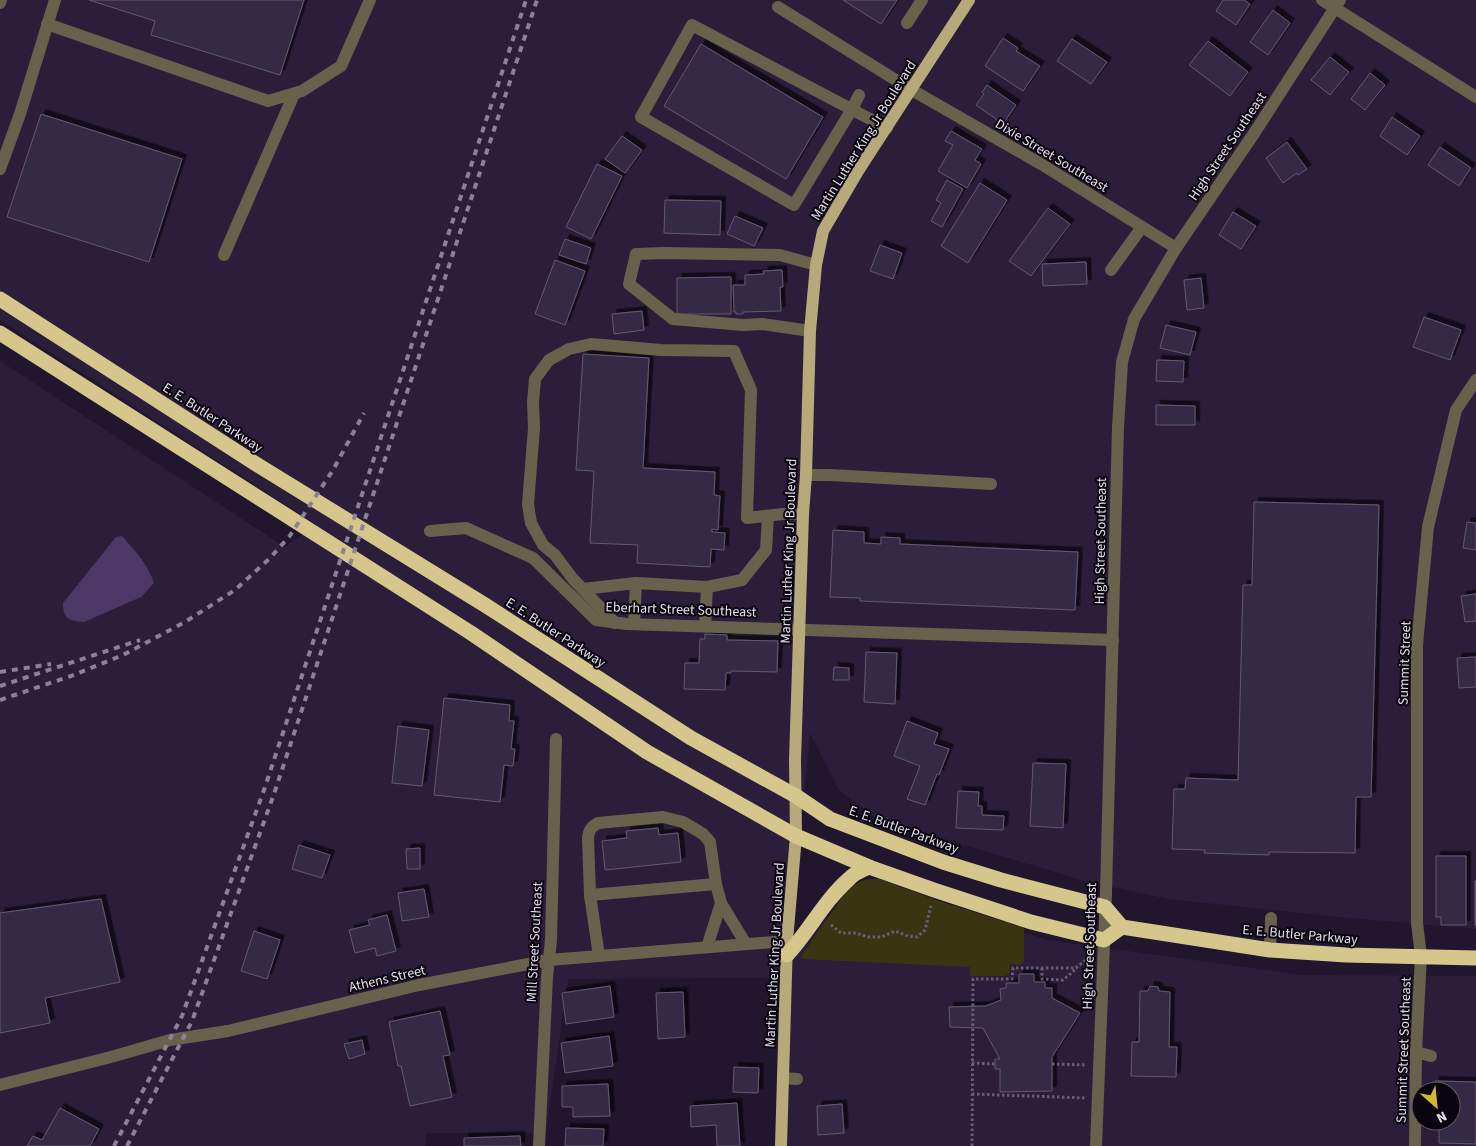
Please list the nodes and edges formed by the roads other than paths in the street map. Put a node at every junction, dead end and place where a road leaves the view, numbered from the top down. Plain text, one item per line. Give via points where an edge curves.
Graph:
1 (55, 0) edge
2 (370, 0) edge
3 (922, 0) edge
4 (969, 0) edge
5 (1322, 0) edge
6 (1338, 4) edge
7 (778, 7) dead end
8 (907, 23) dead end
9 (47, 24) junction
10 (912, 90) junction
11 (294, 94) junction
12 (859, 95) dead end
13 (1476, 97) edge
14 (852, 109) junction
15 (887, 128) junction
16 (0, 169) edge
17 (1142, 226) junction
18 (1176, 248) junction
19 (224, 255) dead end
20 (816, 265) junction
21 (1111, 270) dead end
22 (0, 299) edge
23 (810, 331) junction
24 (0, 333) edge
25 (1476, 380) edge
26 (806, 475) junction
27 (991, 484) dead end
28 (803, 514) junction
29 (768, 516) junction
30 (430, 531) dead end
31 (636, 583) junction
32 (707, 587) junction
33 (583, 589) junction
34 (616, 622) junction
35 (634, 624) junction
36 (705, 626) junction
37 (800, 629) junction
38 (1113, 640) junction
39 (556, 738) dead end
40 (796, 796) junction
41 (796, 836) junction
42 (869, 867) junction
43 (716, 884) junction
44 (590, 895) junction
45 (721, 903) junction
46 (1105, 907) junction
47 (1271, 918) dead end
48 (1122, 927) junction
49 (1104, 940) junction
50 (746, 944) junction
51 (707, 947) junction
52 (787, 948) junction
53 (1270, 950) junction
54 (599, 956) junction
55 (1421, 956) junction
56 (1476, 958) edge
57 (549, 960) junction
58 (1416, 1052) junction
59 (1431, 1056) dead end
60 (783, 1078) junction
61 (797, 1079) dead end
62 (0, 1085) edge
63 (539, 1146) edge
64 (781, 1146) edge
65 (1096, 1146) edge
66 (1416, 1146) edge

1 - 9 street
2 - 11 street via 341,66
3 - 8 street
4 - 10 main road, Martin Luther King Jr Boulevard
5 - 6 street
6 - 13 street
6 - 18 street, High Street Southeast
7 - 10 street, Dixie Street Southeast
9 - 11 street via 268,102
9 - 16 street
10 - 15 main road, Martin Luther King Jr Boulevard
10 - 17 street, Dixie Street Southeast
11 - 19 street
12 - 14 street
14 - 14 street via 692,25 641,117 794,205
14 - 15 street
15 - 20 main road, Martin Luther King Jr Boulevard via 823,231
17 - 18 street, Dixie Street Southeast
17 - 21 street
18 - 38 street, High Street Southeast via 1134,319 1122,362
20 - 23 main road, Martin Luther King Jr Boulevard
20 - 23 street via 780,255 636,254 629,284 674,319 762,324
22 - 40 highway, E. E. Butler Parkway via 691,738
23 - 26 main road, Martin Luther King Jr Boulevard
24 - 41 highway via 471,633 647,752
25 - 55 street, Summit Street via 1456,410 1428,526 1417,645 1418,923
26 - 27 street
26 - 28 main road, Martin Luther King Jr Boulevard
28 - 29 street
28 - 37 main road, Martin Luther King Jr Boulevard
29 - 32 street via 766,550 742,580
29 - 33 street via 747,518 751,390 734,351 661,350 591,344 569,349 549,360 535,380 528,504 531,523 544,545
30 - 34 street, Eberhart Street Southeast via 466,528 533,558 596,620
31 - 32 street
31 - 33 street
31 - 35 street
32 - 36 street
33 - 34 street
34 - 35 street, Eberhart Street Southeast
35 - 36 street, Eberhart Street Southeast
36 - 37 street, Eberhart Street Southeast
37 - 38 street, Eberhart Street Southeast
37 - 40 main road, Martin Luther King Jr Boulevard
38 - 46 street, High Street Southeast
39 - 57 street, Mill Street Southeast
40 - 41 main road, Martin Luther King Jr Boulevard
40 - 46 highway, E. E. Butler Parkway via 830,819 943,862
41 - 42 highway
41 - 52 main road, Martin Luther King Jr Boulevard
42 - 49 highway via 1031,922
42 - 52 highway via 850,877 828,900 802,938
43 - 44 street
43 - 44 street via 710,842 698,831 673,818 644,819 598,824 589,830
43 - 45 street
44 - 54 street
45 - 50 street
45 - 51 street
46 - 48 highway
46 - 49 street, High Street Southeast
47 - 53 street
48 - 49 highway
48 - 53 highway, E. E. Butler Parkway
49 - 65 street, High Street Southeast
50 - 51 street, Athens Street
50 - 52 street, Athens Street
51 - 54 street, Athens Street
52 - 60 main road, Martin Luther King Jr Boulevard
53 - 55 highway, E. E. Butler Parkway
54 - 57 street, Athens Street
55 - 56 highway, E. E. Butler Parkway
55 - 58 street, Summit Street Southeast
57 - 62 street, Athens Street via 419,985 228,1031 170,1040
57 - 63 street, Mill Street Southeast
58 - 59 street
58 - 66 street, Summit Street Southeast
60 - 61 street
60 - 64 main road, Martin Luther King Jr Boulevard

